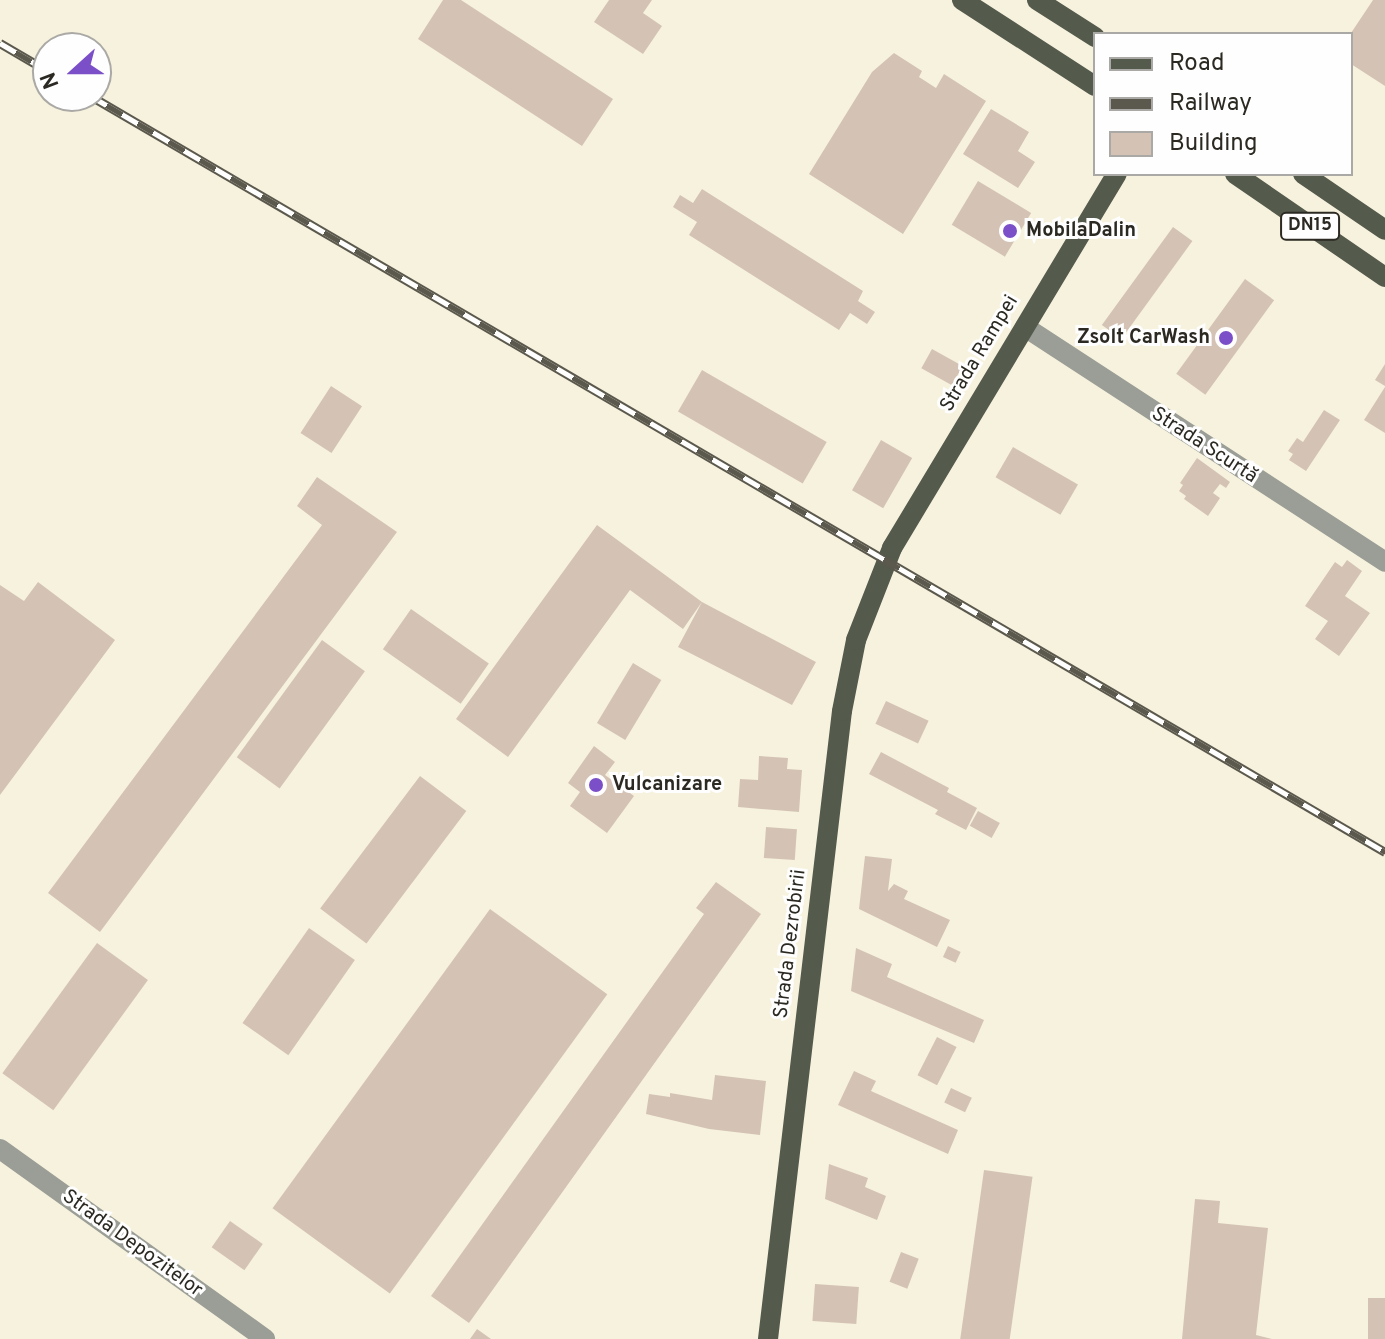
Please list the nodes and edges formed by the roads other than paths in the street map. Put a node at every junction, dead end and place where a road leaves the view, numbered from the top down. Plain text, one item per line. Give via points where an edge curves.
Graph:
1 (962, 0) edge
2 (1037, 0) edge
3 (1093, 36) edge
4 (1093, 85) edge
5 (1116, 176) edge
6 (1238, 176) edge
7 (1306, 176) edge
8 (1385, 230) edge
9 (1385, 277) edge
10 (1025, 327) junction
11 (887, 560) joint
12 (1385, 562) edge
13 (0, 1149) edge
14 (265, 1339) edge
15 (768, 1339) edge

1 - 4 main road
2 - 3 main road
5 - 10 main road, Strada Rampei
6 - 9 main road, DN15
7 - 8 main road, DN15
10 - 11 main road, Strada Rampei
10 - 12 street, Strada Scurtă
11 - 15 main road, Strada Dezrobirii via 856,640 842,711
13 - 14 street, Strada Depozitelor

